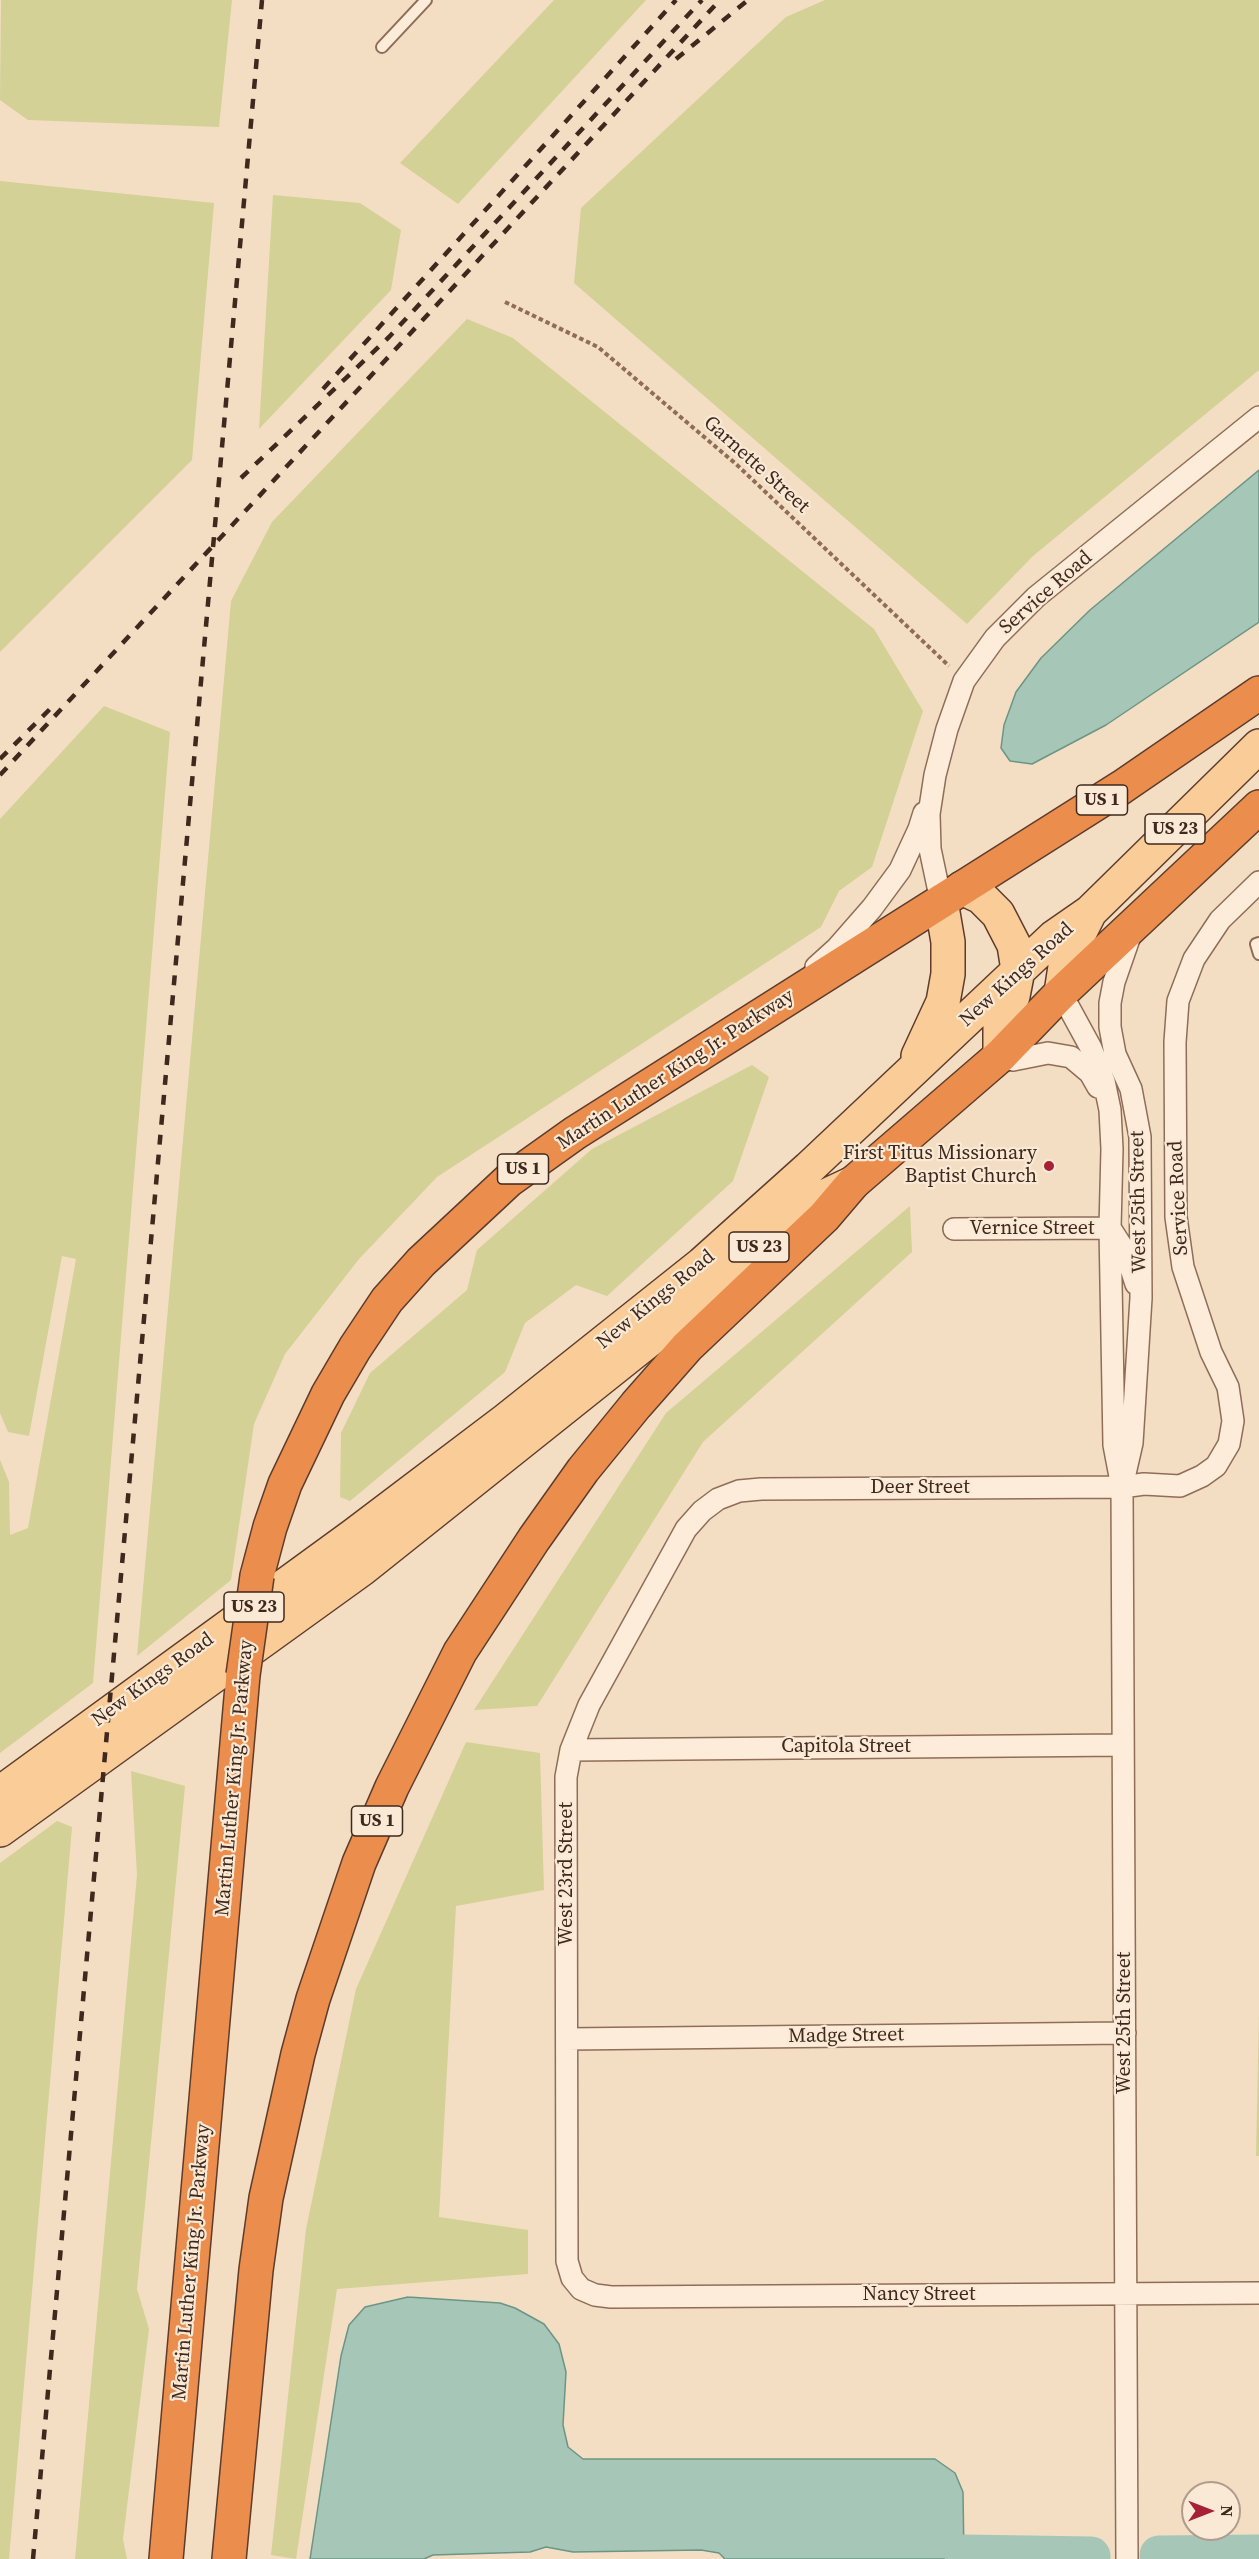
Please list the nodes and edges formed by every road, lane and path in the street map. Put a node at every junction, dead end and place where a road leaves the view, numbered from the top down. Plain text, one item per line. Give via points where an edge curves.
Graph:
1 (426, 0) edge
2 (382, 47) dead end
3 (505, 302) dead end
4 (1259, 417) edge
5 (964, 681) junction
6 (1259, 693) edge
7 (1259, 746) edge
8 (935, 775) junction
9 (1259, 807) edge
10 (1259, 882) edge
11 (952, 895) junction
12 (1090, 912) junction
13 (1135, 922) junction
14 (1259, 943) edge
15 (1259, 954) edge
16 (1018, 970) junction
17 (1061, 993) junction
18 (770, 1010) junction
19 (1000, 1056) junction
20 (907, 1076) junction
21 (1110, 1110) junction
22 (853, 1184) junction
23 (1110, 1228) junction
24 (954, 1229) dead end
25 (1141, 1298) junction
26 (514, 1431) junction
27 (1122, 1487) junction
28 (718, 1499) joint
29 (1122, 1746) junction
30 (570, 1750) junction
31 (4, 1813) edge
32 (1125, 2033) junction
33 (567, 2039) junction
34 (581, 2289) joint
35 (1259, 2293) edge
36 (1125, 2294) junction
37 (166, 2559) edge
38 (229, 2559) edge
39 (1127, 2559) edge

1 - 2 lane
3 - 5 path, Garnette Street via 598,347 736,464
4 - 5 street, Service Road via 1036,597 995,638
5 - 8 street, Service Road
6 - 11 highway, Martin Luther King Jr. Parkway / US 1 via 1122,787
7 - 12 main road, New Kings Road / US 23
8 - 11 street, Service Road via 929,814 930,849
8 - 18 street via 919,829 900,870 837,948
9 - 13 highway, New Kings Road / US 1
10 - 27 street, Service Road via 1220,920 1194,959 1178,1001 1175,1042 1177,1227 1183,1267 1211,1352 1228,1387 1233,1420 1229,1444 1216,1466 1179,1486
11 - 16 main road via 981,897 998,914 1014,945
11 - 18 highway, Martin Luther King Jr. Parkway / US 1
11 - 20 main road via 943,1002
12 - 16 main road, New Kings Road / US 23 via 1054,937
12 - 17 main road via 1066,960
13 - 17 highway, New Kings Road / US 1
13 - 25 street, West 25th Street via 1114,982 1110,1027 1115,1054 1131,1089 1140,1137
14 - 15 lane
16 - 19 main road via 1013,996 1000,1027
16 - 20 main road, New Kings Road / US 23
17 - 19 highway, New Kings Road / US 1
17 - 21 street, West 25th Street via 1091,1048
18 - 37 highway, Martin Luther King Jr. Parkway / US 1, bridge via 574,1133 509,1180 421,1262 387,1300 355,1348 285,1484 257,1576 243,1675
19 - 21 street via 1013,1060 1048,1053 1071,1057 1090,1073
19 - 22 highway, New Kings Road / US 1
20 - 26 main road, New Kings Road / US 23 via 810,1168
21 - 23 street, West 25th Street
22 - 26 main road, New Kings Road / US 23 via 819,1199 673,1321
22 - 38 highway, US 1 via 824,1217 687,1347 583,1470 460,1652 392,1787 336,1928 282,2118 256,2270
23 - 24 street, Vernice Street
23 - 25 street via 1126,1253
23 - 27 street, West 25th Street via 1114,1445
25 - 27 street, West 25th Street via 1132,1443
26 - 31 main road, New Kings Road / US 23 via 362,1569
27 - 28 street, Deer Street via 761,1489 739,1491
27 - 29 street, West 25th Street
28 - 30 street, West 23rd Street via 686,1529 589,1705
29 - 30 street, Capitola Street
29 - 32 street, West 25th Street
30 - 33 street, West 23rd Street via 566,1777
32 - 33 street, Madge Street
32 - 36 street, West 25th Street
33 - 34 street, West 23rd Street via 567,2261 572,2278
34 - 36 street, Nancy Street via 611,2297
35 - 36 street, Nancy Street
36 - 39 street, West 25th Street

